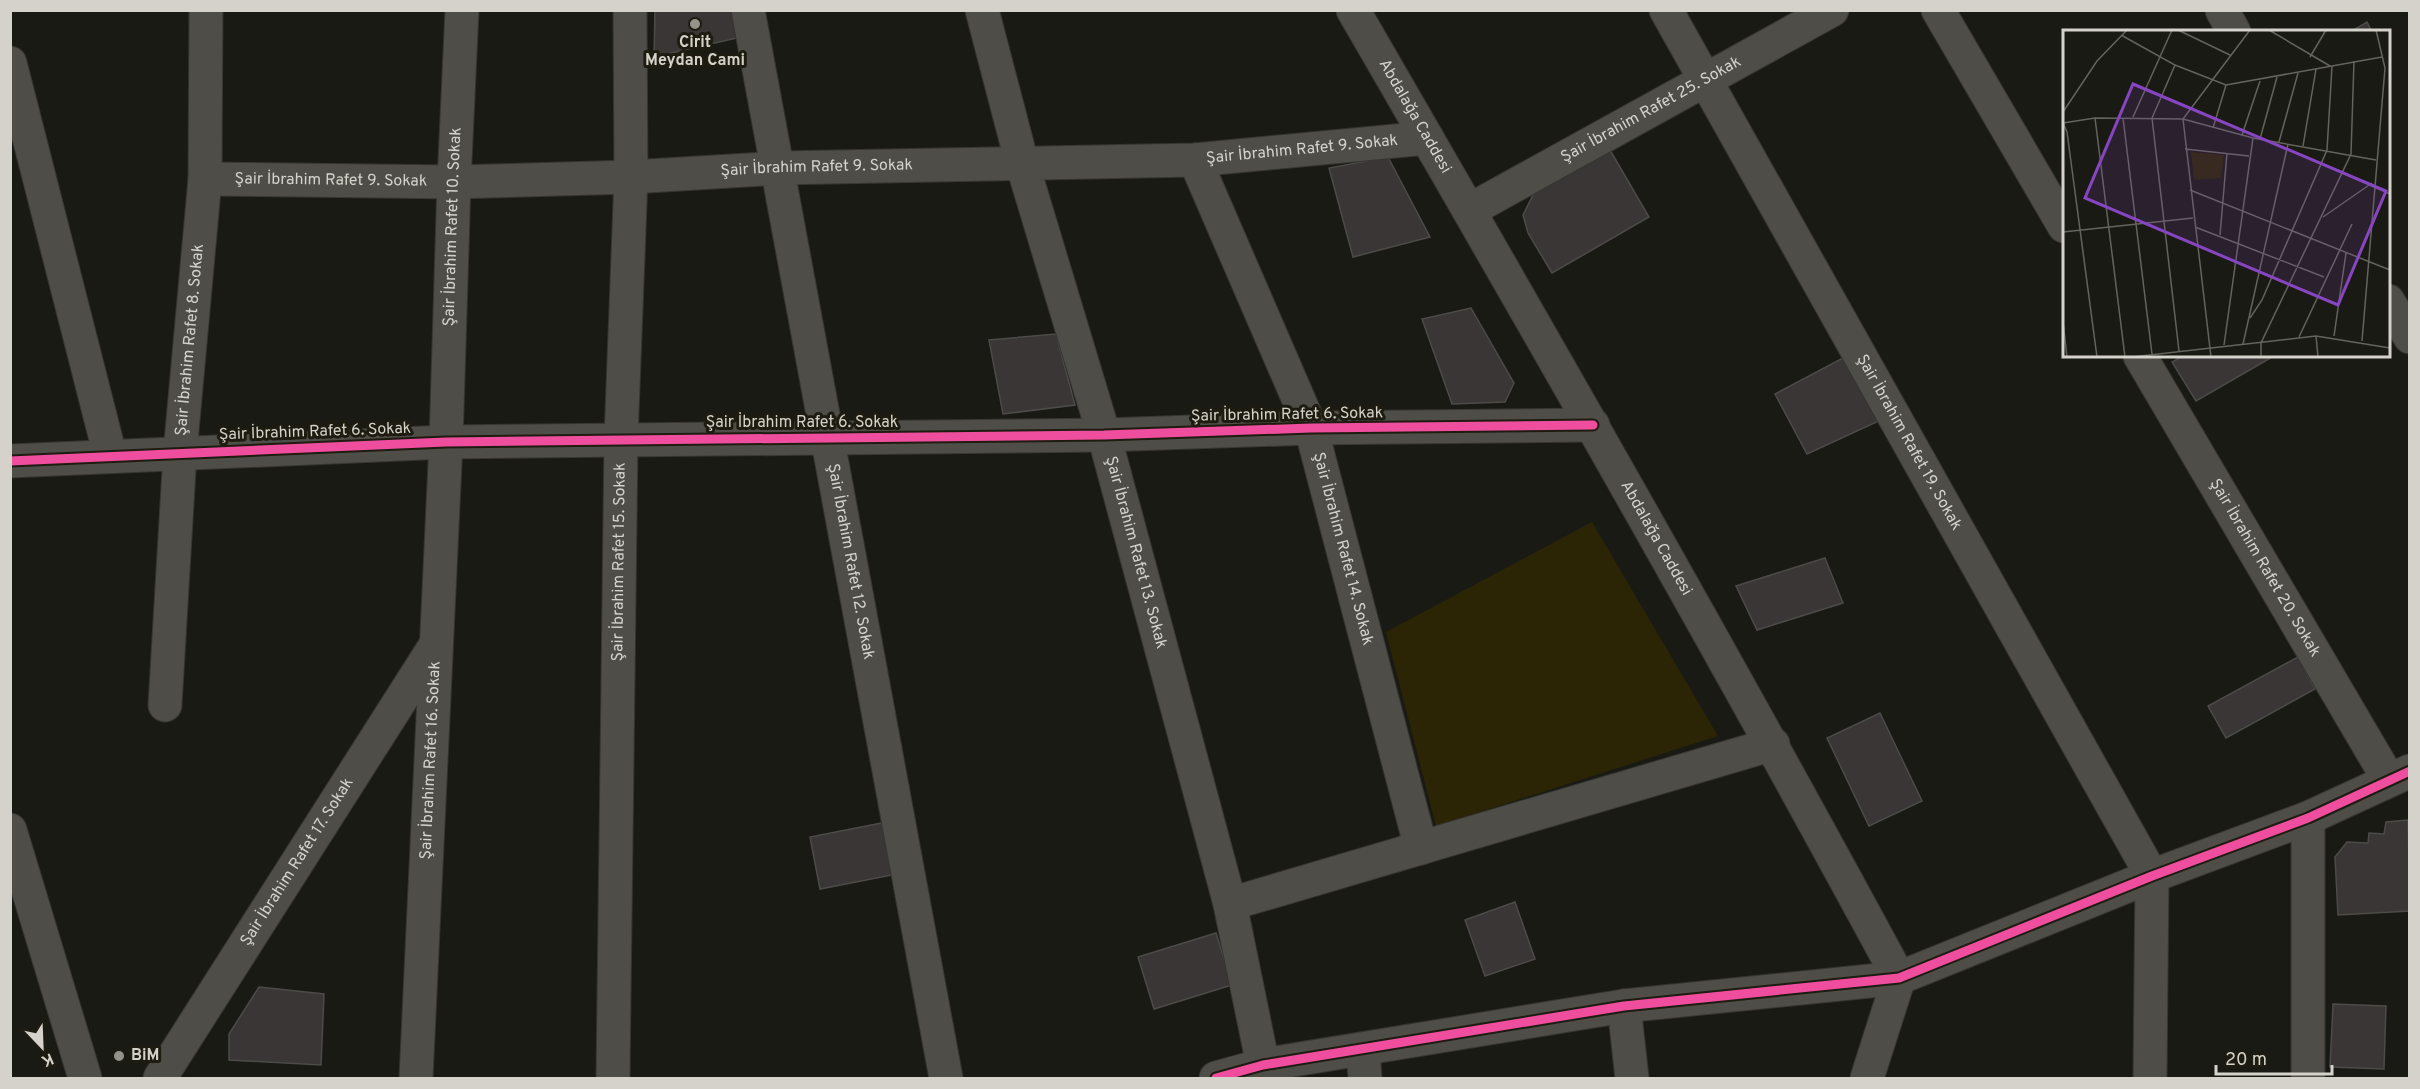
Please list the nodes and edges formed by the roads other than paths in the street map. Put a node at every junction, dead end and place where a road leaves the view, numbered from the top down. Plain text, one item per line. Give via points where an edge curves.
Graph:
1 (206, 10) edge
2 (462, 10) edge
3 (630, 10) edge
4 (748, 10) edge
5 (982, 10) edge
6 (1353, 10) edge
7 (1666, 10) edge
8 (1832, 10) edge
9 (1938, 10) edge
10 (2222, 10) edge
11 (2233, 30) edge
12 (10, 63) edge
13 (1707, 82) junction
14 (1427, 138) junction
15 (1195, 160) junction
16 (1022, 163) junction
17 (779, 168) junction
18 (631, 177) junction
19 (205, 179) junction
20 (454, 182) junction
21 (1470, 210) junction
22 (2063, 224) edge
23 (2390, 304) edge
24 (2409, 337) edge
25 (2141, 357) edge
26 (1593, 425) junction
27 (1311, 428) junction
28 (1104, 435) junction
29 (621, 438) junction
30 (827, 438) junction
31 (446, 442) junction
32 (180, 453) junction
33 (110, 455) junction
34 (10, 461) edge
35 (436, 645) junction
36 (165, 705) dead end
37 (1773, 744) junction
38 (2399, 776) edge
39 (2308, 818) junction
40 (10, 831) edge
41 (1421, 848) junction
42 (2152, 876) junction
43 (1230, 904) junction
44 (1899, 978) junction
45 (1624, 1006) junction
46 (1364, 1064) edge
47 (1263, 1065) junction
48 (85, 1078) edge
49 (160, 1078) edge
50 (416, 1078) edge
51 (613, 1078) edge
52 (946, 1078) edge
53 (1216, 1078) edge
54 (1632, 1078) edge
55 (1867, 1078) edge
56 (2150, 1078) edge
57 (2308, 1078) edge

1 - 19 street, Şair İbrahim Rafet 8. Sokak
2 - 20 street, Şair İbrahim Rafet 10. Sokak
3 - 18 street, Şair İbrahim Rafet 15. Sokak
4 - 17 street, Şair İbrahim Rafet 12. Sokak
5 - 16 street, Şair İbrahim Rafet 13. Sokak
6 - 14 street, Abdalağa Caddesi
7 - 13 street, Şair İbrahim Rafet 19. Sokak
8 - 13 street, Şair İbrahim Rafet 25. Sokak
9 - 22 street
10 - 11 street
12 - 33 street
13 - 21 street, Şair İbrahim Rafet 25. Sokak
13 - 42 street, Şair İbrahim Rafet 19. Sokak
14 - 15 street, Şair İbrahim Rafet 9. Sokak
14 - 21 street, Abdalağa Caddesi
15 - 16 street, Şair İbrahim Rafet 9. Sokak
15 - 27 street, Şair İbrahim Rafet 14. Sokak
16 - 17 street, Şair İbrahim Rafet 9. Sokak
16 - 28 street, Şair İbrahim Rafet 13. Sokak
17 - 18 street, Şair İbrahim Rafet 9. Sokak
17 - 30 street, Şair İbrahim Rafet 12. Sokak
18 - 20 street, Şair İbrahim Rafet 9. Sokak
18 - 29 street, Şair İbrahim Rafet 15. Sokak
19 - 20 street, Şair İbrahim Rafet 9. Sokak
19 - 32 street, Şair İbrahim Rafet 8. Sokak
20 - 31 street, Şair İbrahim Rafet 10. Sokak
21 - 26 street, Abdalağa Caddesi
23 - 24 street
25 - 38 street, Şair İbrahim Rafet 20. Sokak
26 - 27 street, Şair İbrahim Rafet 6. Sokak
26 - 37 street, Abdalağa Caddesi
27 - 28 street, Şair İbrahim Rafet 6. Sokak
27 - 41 street, Şair İbrahim Rafet 14. Sokak
28 - 30 street, Şair İbrahim Rafet 6. Sokak
28 - 43 street, Şair İbrahim Rafet 13. Sokak
29 - 30 street, Şair İbrahim Rafet 6. Sokak
29 - 31 street, Şair İbrahim Rafet 6. Sokak
29 - 51 street, Şair İbrahim Rafet 15. Sokak
30 - 52 street, Şair İbrahim Rafet 12. Sokak
31 - 32 street, Şair İbrahim Rafet 6. Sokak
31 - 35 street, Şair İbrahim Rafet 16. Sokak
32 - 33 street, Şair İbrahim Rafet 6. Sokak
32 - 36 street, Şair İbrahim Rafet 8. Sokak
33 - 34 street, Şair İbrahim Rafet 6. Sokak
35 - 49 street, Şair İbrahim Rafet 17. Sokak
35 - 50 street, Şair İbrahim Rafet 16. Sokak
37 - 41 street
37 - 44 street, Abdalağa Caddesi
38 - 39 street
39 - 42 street
39 - 57 street
40 - 48 street
41 - 43 street
42 - 44 street
42 - 56 street
43 - 47 street, Şair İbrahim Rafet 13. Sokak
44 - 45 street
44 - 55 street
45 - 46 street
45 - 54 street
46 - 47 street
47 - 53 street

